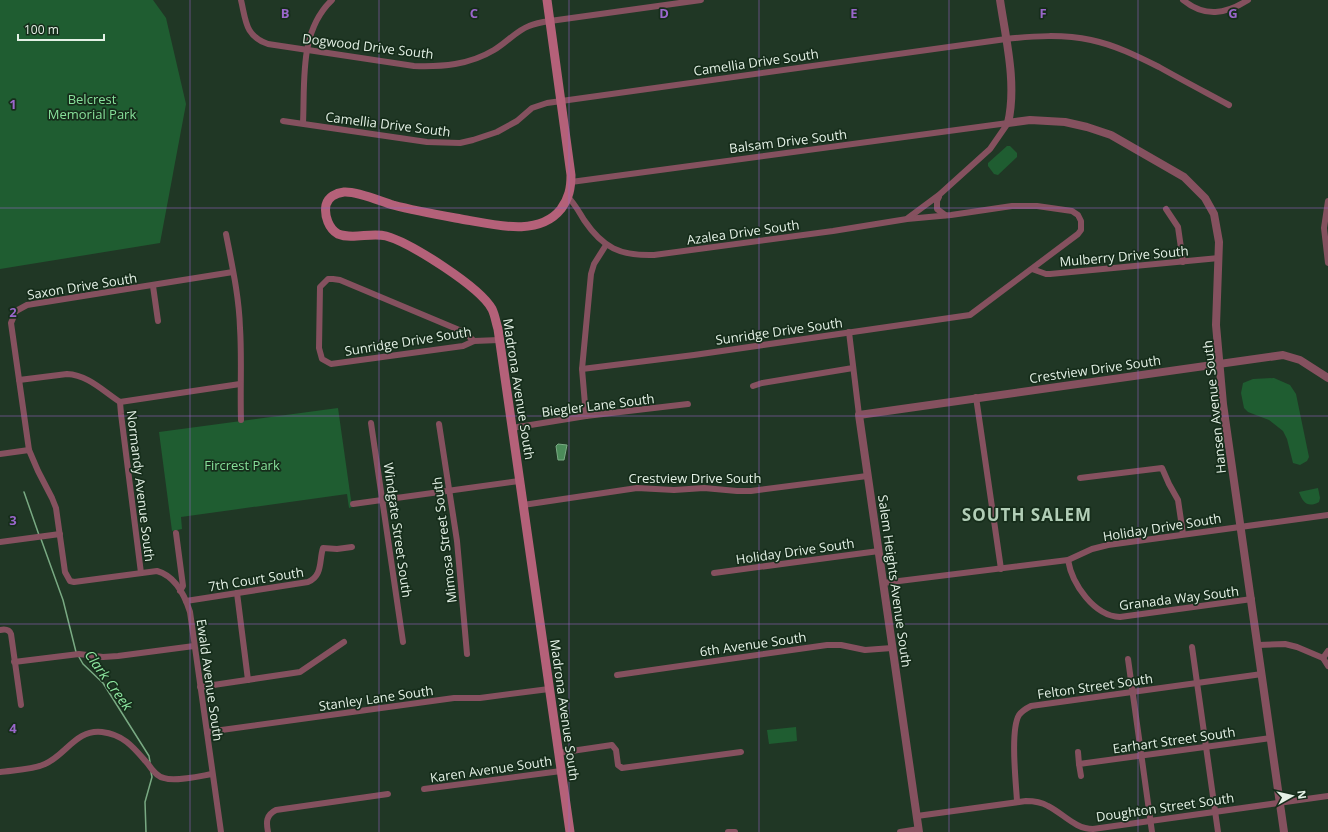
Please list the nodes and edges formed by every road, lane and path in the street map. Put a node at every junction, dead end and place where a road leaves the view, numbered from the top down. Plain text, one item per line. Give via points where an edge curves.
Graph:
1 (241, 0) edge
2 (332, 0) edge
3 (547, 0) edge
4 (701, 0) edge
5 (1000, 0) edge
6 (1183, 0) edge
7 (1248, 0) edge
8 (550, 21) junction
9 (1006, 39) junction
10 (307, 50) junction
11 (561, 100) junction
12 (1229, 105) dead end
13 (283, 121) dead end
14 (303, 123) junction
15 (1008, 123) junction
16 (571, 182) junction
17 (939, 195) junction
18 (568, 197) junction
19 (1328, 201) edge
20 (1166, 209) dead end
21 (945, 216) junction
22 (907, 219) junction
23 (1082, 226) joint
24 (226, 234) dead end
25 (606, 245) junction
26 (1219, 258) junction
27 (1183, 262) junction
28 (1328, 263) edge
29 (1032, 269) junction
30 (233, 272) junction
31 (153, 286) junction
32 (158, 321) dead end
33 (849, 332) junction
34 (499, 340) junction
35 (474, 341) junction
36 (1220, 363) junction
37 (854, 368) junction
38 (582, 369) junction
39 (1328, 378) edge
40 (19, 380) junction
41 (240, 384) junction
42 (753, 386) dead end
43 (976, 397) junction
44 (120, 402) junction
45 (688, 404) dead end
46 (859, 415) junction
47 (586, 416) junction
48 (241, 420) dead end
49 (371, 423) dead end
50 (439, 424) dead end
51 (512, 428) junction
52 (29, 450) junction
53 (0, 454) edge
54 (867, 476) junction
55 (1080, 478) dead end
56 (519, 481) junction
57 (450, 491) junction
58 (382, 501) junction
59 (354, 504) dead end
60 (523, 505) junction
61 (1328, 515) edge
62 (1241, 526) junction
63 (176, 533) dead end
64 (60, 534) junction
65 (1183, 534) junction
66 (0, 542) edge
67 (352, 547) dead end
68 (879, 551) junction
69 (1068, 560) junction
70 (1001, 569) junction
71 (141, 573) junction
72 (714, 573) dead end
73 (883, 584) junction
74 (180, 591) junction
75 (237, 593) junction
76 (1252, 599) junction
77 (186, 601) junction
78 (0, 630) edge
79 (344, 642) dead end
80 (403, 642) dead end
81 (1258, 645) junction
82 (194, 646) junction
83 (1192, 647) dead end
84 (892, 648) junction
85 (1328, 651) edge
86 (467, 654) dead end
87 (1323, 658) junction
88 (1128, 659) dead end
89 (14, 662) junction
90 (1328, 666) edge
91 (1262, 674) junction
92 (618, 675) dead end
93 (248, 680) junction
94 (1197, 682) junction
95 (200, 687) junction
96 (549, 689) junction
97 (1132, 692) junction
98 (21, 705) dead end
99 (207, 732) junction
100 (1271, 738) junction
101 (1206, 747) junction
102 (741, 752) dead end
103 (1078, 752) dead end
104 (558, 753) junction
105 (1142, 756) junction
106 (1079, 764) junction
107 (561, 771) junction
108 (0, 772) edge
109 (212, 774) junction
110 (1081, 776) dead end
111 (424, 789) dead end
112 (388, 794) dead end
113 (1328, 796) edge
114 (1017, 801) junction
115 (1280, 802) junction
116 (1215, 811) junction
117 (917, 816) junction
118 (1150, 820) junction
119 (919, 831) edge
120 (221, 832) edge
121 (268, 832) edge
122 (570, 832) edge
123 (728, 832) edge
124 (735, 832) edge
125 (900, 832) edge
126 (1152, 832) edge
127 (1218, 832) edge
128 (1284, 832) edge

1 - 10 street, Dogwood Drive South via 248,30 257,39 268,44
2 - 10 street via 314,25
3 - 8 main road, Madrona Avenue South
4 - 8 street, Dogwood Drive South
5 - 9 street
6 - 7 street via 1195,9 1219,12 1230,10
8 - 10 street, Dogwood Drive South via 526,27 484,55 446,66 414,66
8 - 11 main road, Madrona Avenue South
9 - 11 street, Camellia Drive South
9 - 12 street, Camellia Drive South via 1064,36 1116,47
9 - 15 street via 1012,91
10 - 14 street
11 - 14 street, Camellia Drive South via 532,108 497,132 460,143 427,142
11 - 16 main road, Madrona Avenue South
13 - 14 street, Camellia Drive South
15 - 16 street, Balsam Drive South
15 - 17 street via 990,150
15 - 26 street, Hansen Avenue South via 1046,120 1093,128 1111,135 1184,177 1205,198 1214,214 1220,242
16 - 18 main road, Madrona Avenue South
17 - 21 street via 937,209
17 - 22 street
18 - 25 street, Azalea Drive South via 588,226
18 - 34 main road, Madrona Avenue South via 549,220 523,227 490,224 394,206 349,192 338,193 327,201 327,221 337,233 350,236 380,235 398,241 430,258 477,292 492,309
19 - 28 street via 1324,228
20 - 27 street via 1178,228
21 - 22 street, Azalea Drive South
21 - 23 street, Azalea Drive South via 1012,206 1037,206 1072,211 1078,215
22 - 25 street, Azalea Drive South via 654,255 632,255
23 - 29 street, Sunridge Drive South via 1078,234
24 - 30 street
25 - 38 street via 591,274
26 - 27 street, Mulberry Drive South
26 - 36 street, Hansen Avenue South via 1216,325
27 - 29 street, Mulberry Drive South via 1050,274
29 - 33 street, Sunridge Drive South via 970,315
30 - 31 street, Saxon Drive South
30 - 41 street via 240,327
31 - 32 street, Saxon Drive South
31 - 40 street, Saxon Drive South via 27,305 16,311 12,323
33 - 37 street, Salem Heights Avenue South
33 - 38 street, Sunridge Drive South
34 - 35 street, Sunridge Drive South
34 - 51 main road, Madrona Avenue South
35 - 35 street, Sunridge Drive South via 464,332 340,280 328,279 320,288 319,348 322,359 330,364 463,346
36 - 39 street, Crestview Drive South via 1283,355 1300,360
36 - 43 street, Crestview Drive South
36 - 62 street, Hansen Avenue South via 1223,404
37 - 42 street
37 - 46 street, Salem Heights Avenue South
38 - 47 street
40 - 44 street via 74,374 88,379
40 - 52 street
41 - 44 street
41 - 48 street
43 - 46 street, Crestview Drive South
43 - 70 street
44 - 71 street, Normandy Avenue South
45 - 47 street, Biegler Lane South
46 - 54 street, Salem Heights Avenue South
47 - 51 street, Biegler Lane South
49 - 58 street, Windgate Street South
50 - 57 street, Mimosa Street South
51 - 56 main road, Madrona Avenue South
52 - 53 street
52 - 64 street via 56,508
54 - 60 street, Crestview Drive South via 751,491 637,488
54 - 68 street, Salem Heights Avenue South
55 - 65 street via 1162,468 1178,500
56 - 57 street
56 - 60 main road, Madrona Avenue South
57 - 58 street
57 - 86 street, Mimosa Street South
58 - 59 street
58 - 80 street, Windgate Street South
60 - 96 main road, Madrona Avenue South
61 - 62 street, Holiday Drive South
62 - 65 street, Holiday Drive South
62 - 76 street, Hansen Avenue South
63 - 74 street via 183,586
64 - 66 street
64 - 71 street via 65,572 70,581 80,582
65 - 69 street, Holiday Drive South via 1108,545
67 - 75 street, 7th Court South via 323,548 319,572 308,582
68 - 72 street, Holiday Drive South
68 - 73 street, Salem Heights Avenue South
69 - 70 street, Holiday Drive South
69 - 76 street, Granada Way South via 1072,575 1085,597 1102,612 1112,616
70 - 73 street, Holiday Drive South
71 - 74 street via 162,572
73 - 84 street, Salem Heights Avenue South
74 - 77 street, Ewald Avenue South
75 - 77 street, 7th Court South
75 - 93 street
76 - 81 street, Hansen Avenue South
77 - 82 street, Ewald Avenue South via 190,612
78 - 89 street via 8,630 11,634
79 - 93 street via 300,672
81 - 87 street via 1291,645
81 - 91 street, Hansen Avenue South
82 - 89 street via 118,656 79,654
82 - 95 street, Ewald Avenue South
83 - 94 street
84 - 92 street, 6th Avenue South via 865,650 827,645
84 - 117 street, Salem Heights Avenue South
85 - 87 street
87 - 90 street
88 - 97 street
89 - 98 street
91 - 94 street, Felton Street South
91 - 100 street, Hansen Avenue South
93 - 95 street
94 - 97 street, Felton Street South
94 - 101 street
95 - 99 street, Ewald Avenue South
96 - 99 street, Stanley Lane South via 480,698 454,698
96 - 104 main road, Madrona Avenue South
97 - 105 street
97 - 114 street, Felton Street South via 1031,706 1024,710 1019,716 1015,738
99 - 109 street, Ewald Avenue South
100 - 101 street, Earhart Street South
100 - 115 street, Hansen Avenue South
101 - 105 street, Earhart Street South
101 - 116 street
102 - 104 street via 622,768 618,765 616,750 612,746
103 - 106 street
104 - 107 main road, Madrona Avenue South
105 - 106 street, Earhart Street South
105 - 118 street
106 - 110 street
107 - 111 street, Karen Avenue South
107 - 122 main road, Madrona Avenue South
108 - 109 street via 46,764 76,739 102,732 131,744 160,777 170,780
109 - 120 street, Ewald Avenue South
112 - 121 street via 276,810 270,812 267,818
113 - 115 street, Doughton Street South
114 - 117 street, Doughton Street South
114 - 118 street, Doughton Street South via 1042,803 1087,829
115 - 116 street, Doughton Street South
115 - 128 street, Hansen Avenue South
116 - 118 street, Doughton Street South
116 - 127 street
117 - 119 street, Salem Heights Avenue South
118 - 126 street
119 - 125 street
123 - 124 street

